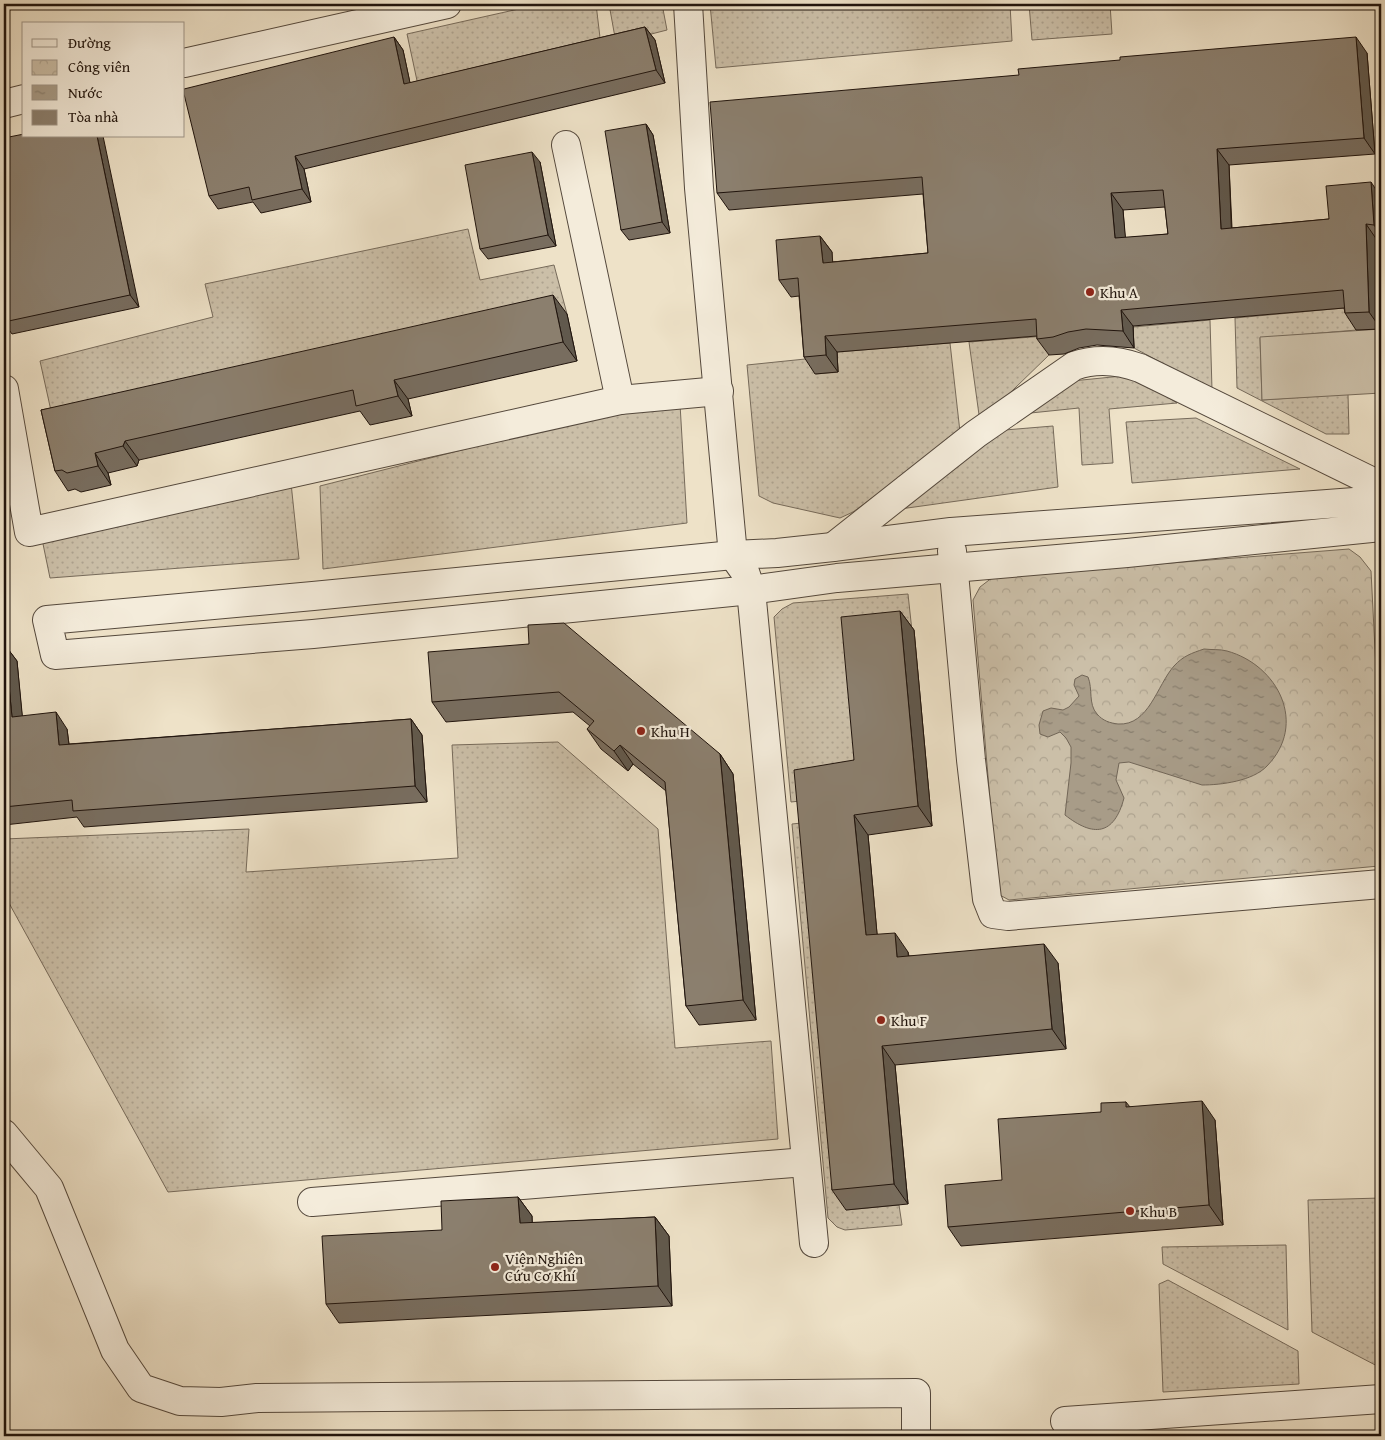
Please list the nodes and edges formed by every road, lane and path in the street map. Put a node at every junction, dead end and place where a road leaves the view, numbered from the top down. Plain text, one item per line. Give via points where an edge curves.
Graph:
1 (447, 4) edge
2 (688, 4) edge
3 (185, 63) edge
4 (22, 100) edge
5 (4, 104) edge
6 (566, 145) dead end
7 (4, 389) edge
8 (718, 391) junction
9 (620, 400) junction
10 (1381, 486) edge
11 (1381, 500) edge
12 (14, 512) edge
13 (1381, 527) edge
14 (951, 532) junction
15 (833, 547) junction
16 (733, 555) junction
17 (953, 568) junction
18 (837, 578) junction
19 (752, 590) junction
20 (312, 596) junction
21 (313, 634) junction
22 (1381, 884) edge
23 (4, 1134) edge
24 (806, 1162) junction
25 (312, 1202) dead end
26 (814, 1243) dead end
27 (1381, 1399) edge
28 (1065, 1421) dead end
29 (916, 1436) edge

1 - 3 street
2 - 8 street via 699,188
4 - 5 street
6 - 9 street
7 - 12 street
8 - 9 street
8 - 16 street
9 - 12 street via 29,532
10 - 15 street via 1140,368 1114,361 1091,361 1074,366 976,434
11 - 14 street
13 - 17 street
14 - 15 street
14 - 17 street
15 - 16 street
15 - 18 street
16 - 19 street
16 - 20 street
17 - 18 street
17 - 22 street via 987,899 993,914 1008,916
18 - 19 street
19 - 21 street
19 - 24 street
20 - 21 street
20 - 21 street via 47,620 56,655
23 - 29 street via 48,1188 115,1350 141,1388 180,1401 916,1393
24 - 25 street
24 - 26 street
27 - 28 street

